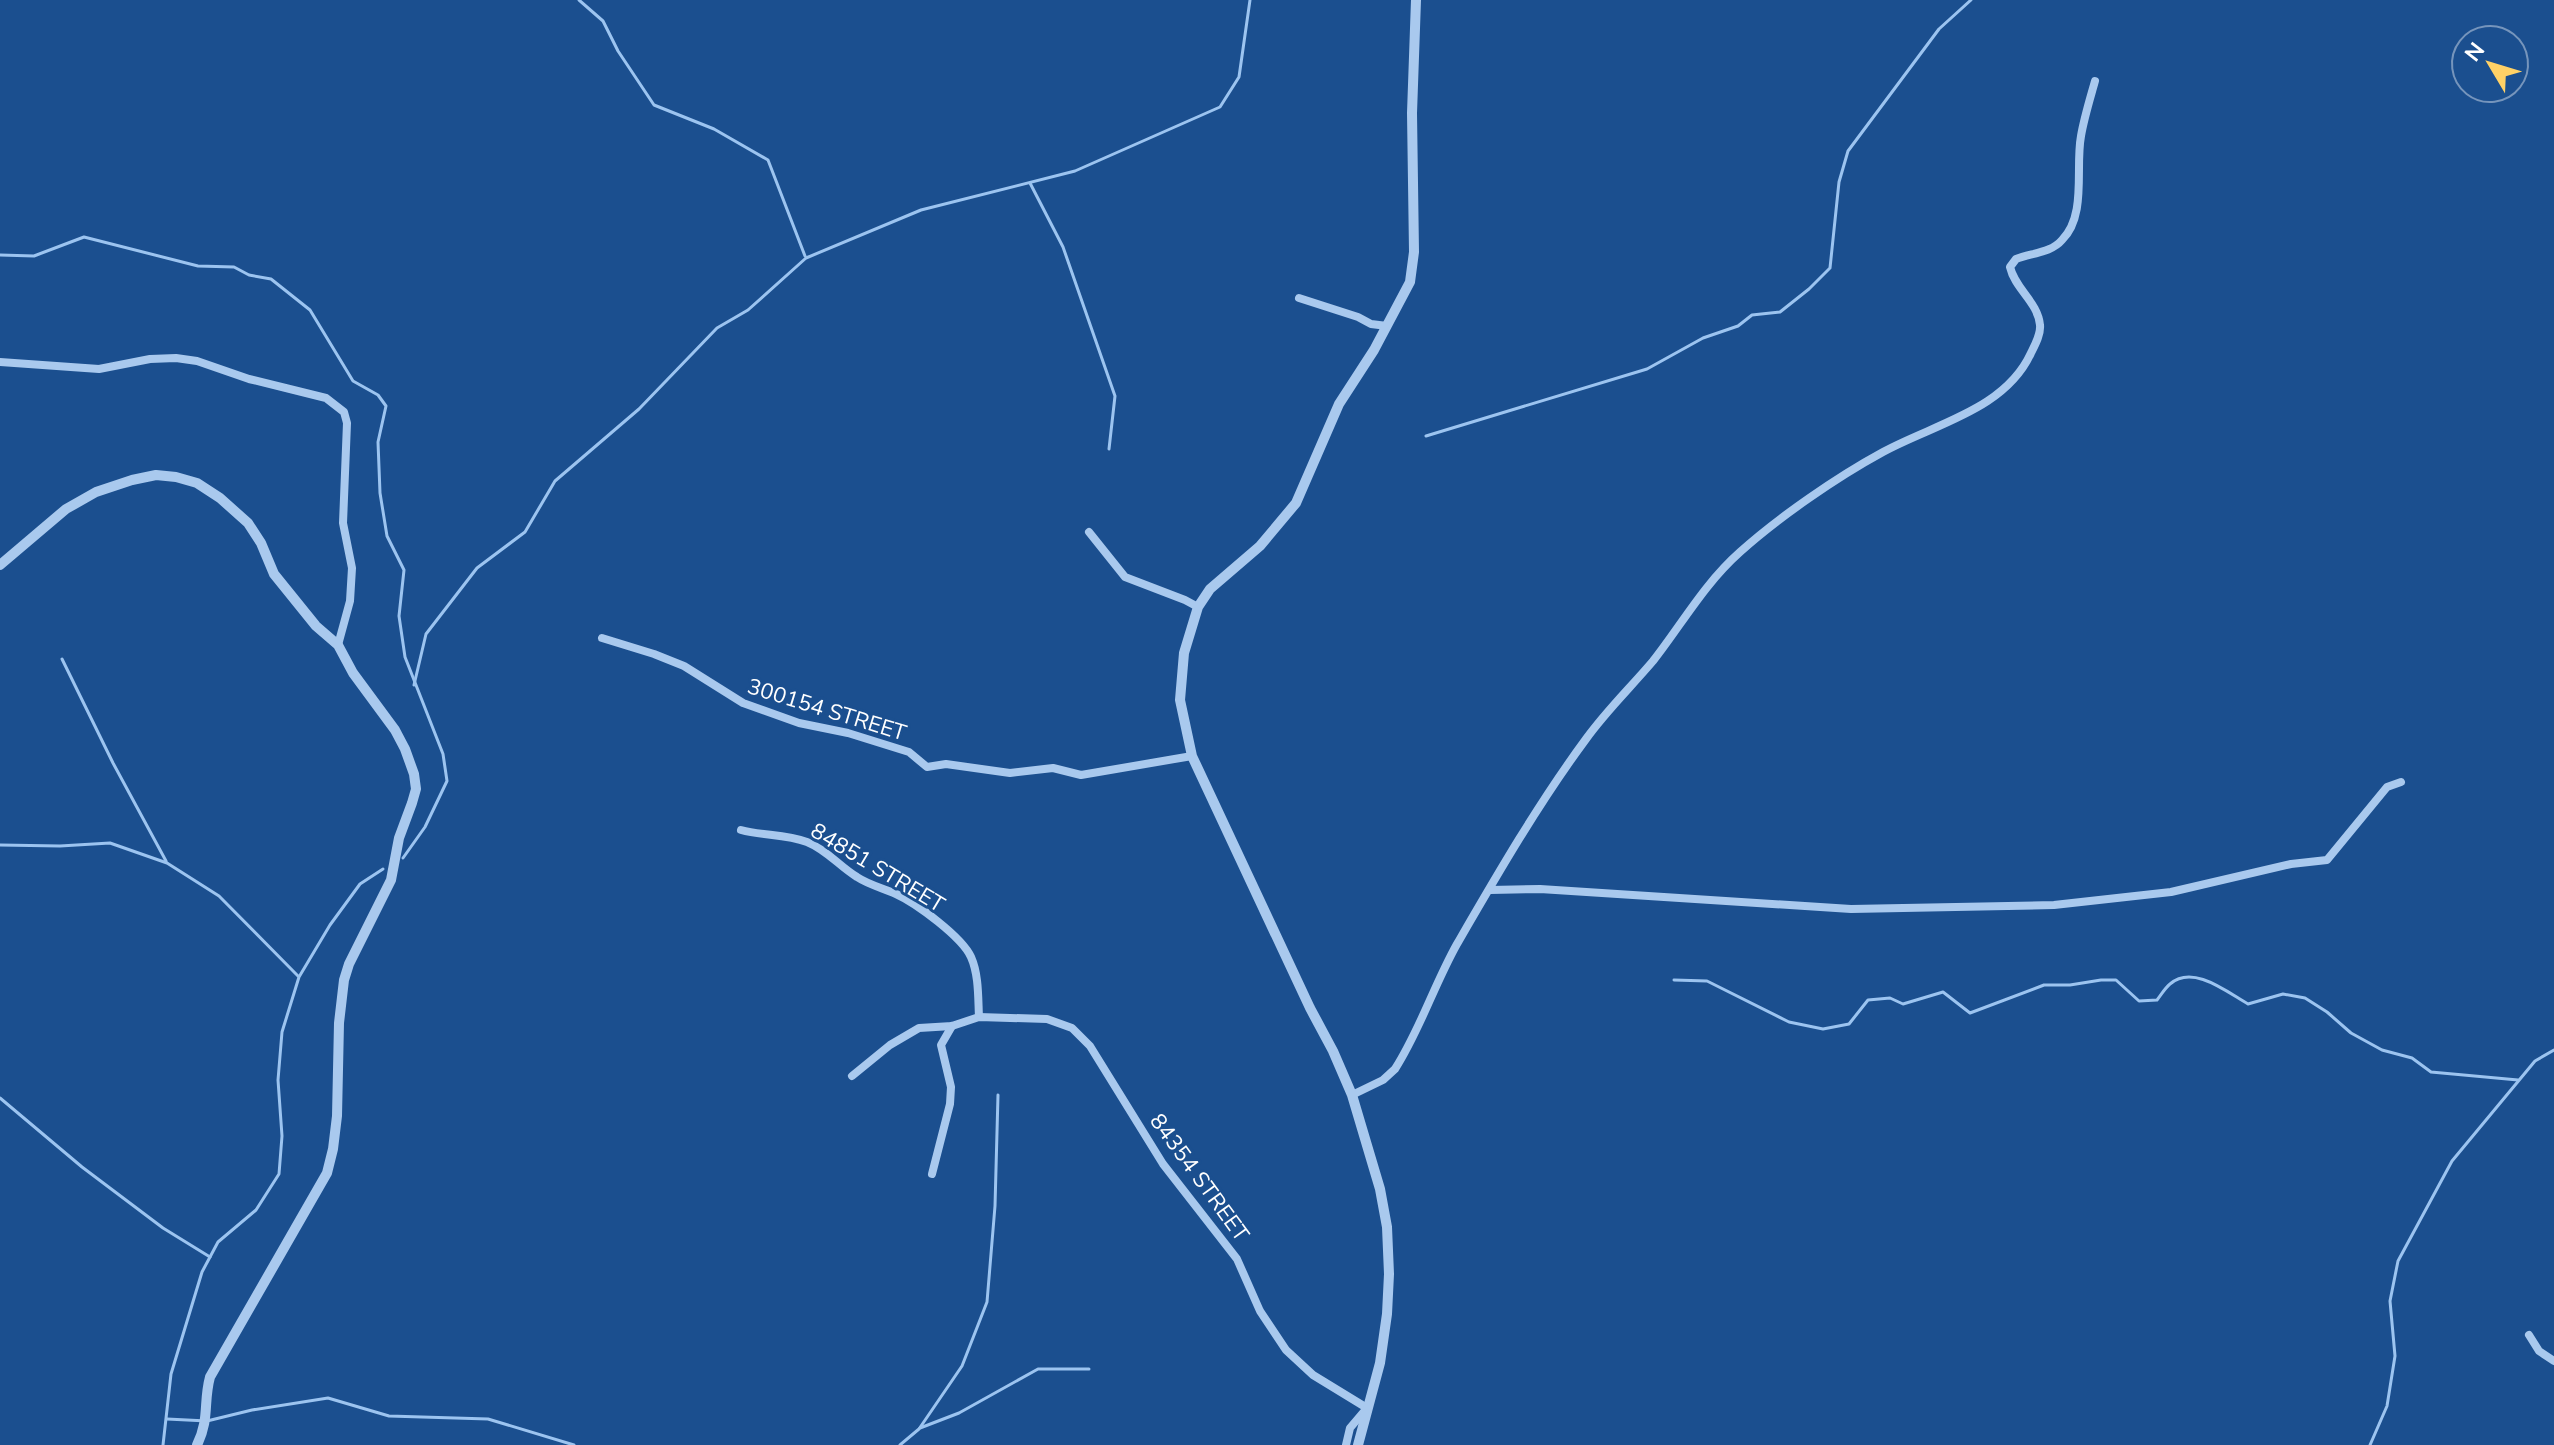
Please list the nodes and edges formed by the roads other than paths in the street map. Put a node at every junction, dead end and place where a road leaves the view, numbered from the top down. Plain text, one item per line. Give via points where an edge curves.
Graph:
1 (1416, 0) edge
2 (2095, 81) dead end
3 (1299, 298) dead end
4 (1387, 326) junction
5 (0, 362) edge
6 (1089, 532) dead end
7 (0, 565) edge
8 (1198, 607) junction
9 (602, 638) dead end
10 (338, 645) junction
11 (1192, 756) junction
12 (2401, 782) dead end
13 (741, 830) dead end
14 (1490, 890) junction
15 (979, 1017) junction
16 (952, 1026) junction
17 (852, 1076) dead end
18 (1352, 1095) junction
19 (932, 1174) dead end
20 (2529, 1335) dead end
21 (2554, 1361) edge
22 (1367, 1408) junction
23 (197, 1445) edge
24 (1346, 1445) edge
25 (1358, 1445) edge

1 - 4 street via 1414,252 1410,282
2 - 14 street via 2081,133 2072,225 2062,241 2016,259 2010,267 2041,327 2025,367 1996,396 1883,452 1812,498 1741,551 1706,585 1654,659 1587,738
3 - 4 street
4 - 8 street via 1339,404 1296,503
5 - 10 street via 99,369 176,358 338,405 347,423 343,523 352,568
6 - 8 street via 1125,577
7 - 10 street via 66,509 96,492 144,477 176,477 197,483 248,523 280,584
8 - 11 street via 1184,653 1180,700
9 - 11 street, 300154 STREET via 684,666 743,703 909,752 927,767 946,764 1010,773 1053,768 1081,775
10 - 23 street via 395,730 416,789 391,880 344,980 337,1116 327,1173 210,1377 207,1421
11 - 18 street
12 - 14 street via 2387,787 2327,860 2171,892 2054,905 1851,909
13 - 15 street, 84851 STREET via 811,843 855,876 897,894 940,925 971,957
14 - 18 street via 1395,1069
15 - 16 street
15 - 22 street, 84354 STREET via 1047,1019 1080,1035 1163,1164 1237,1259 1260,1311 1286,1350 1313,1375
16 - 17 street via 919,1028
16 - 19 street via 941,1045 950,1104
18 - 22 street via 1387,1227 1387,1314
20 - 21 street
22 - 24 street via 1350,1428
22 - 25 street

